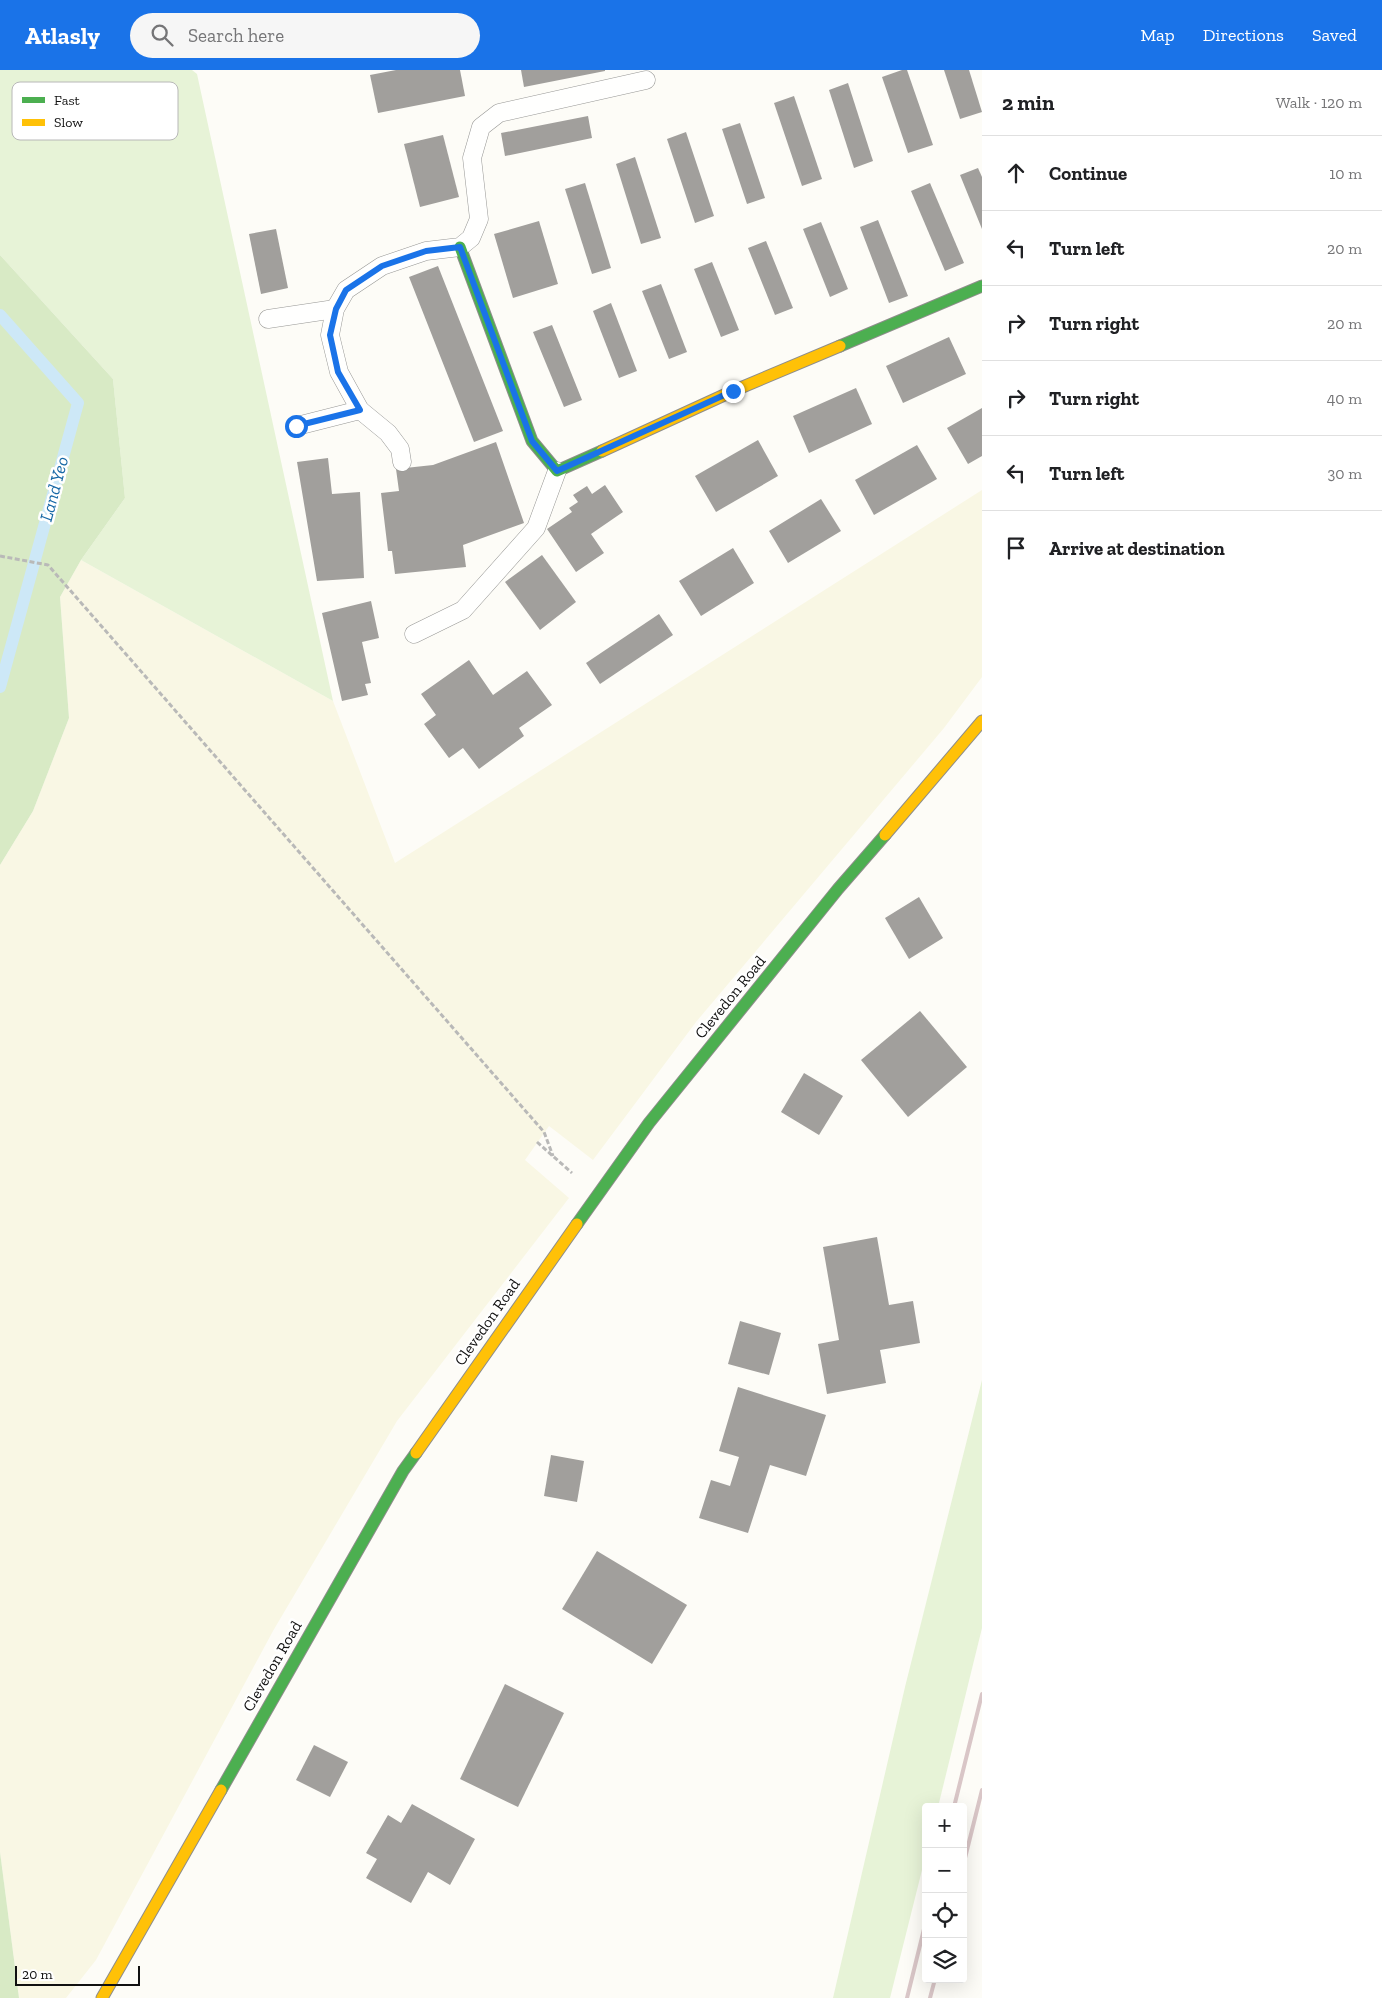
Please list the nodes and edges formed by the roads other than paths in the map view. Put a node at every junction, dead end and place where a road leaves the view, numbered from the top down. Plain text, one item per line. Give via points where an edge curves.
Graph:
1 (646, 80) dead end
2 (460, 247) junction
3 (982, 286) edge
4 (336, 309) junction
5 (268, 319) dead end
6 (360, 410) junction
7 (296, 426) dead end
8 (402, 462) dead end
9 (557, 471) junction
10 (414, 634) dead end
11 (982, 721) edge
12 (102, 1998) edge

1 - 2 lane via 499,113 481,127 472,158 479,219 471,238
2 - 4 lane via 426,251 382,266 346,290
2 - 9 main road via 532,441
3 - 9 main road via 733,391
4 - 5 lane
4 - 6 lane via 330,335 338,372
6 - 7 lane
6 - 8 lane via 388,433 400,449
9 - 10 lane via 536,528 463,610
11 - 12 main road, Clevedon Road via 838,889 649,1123 402,1471

